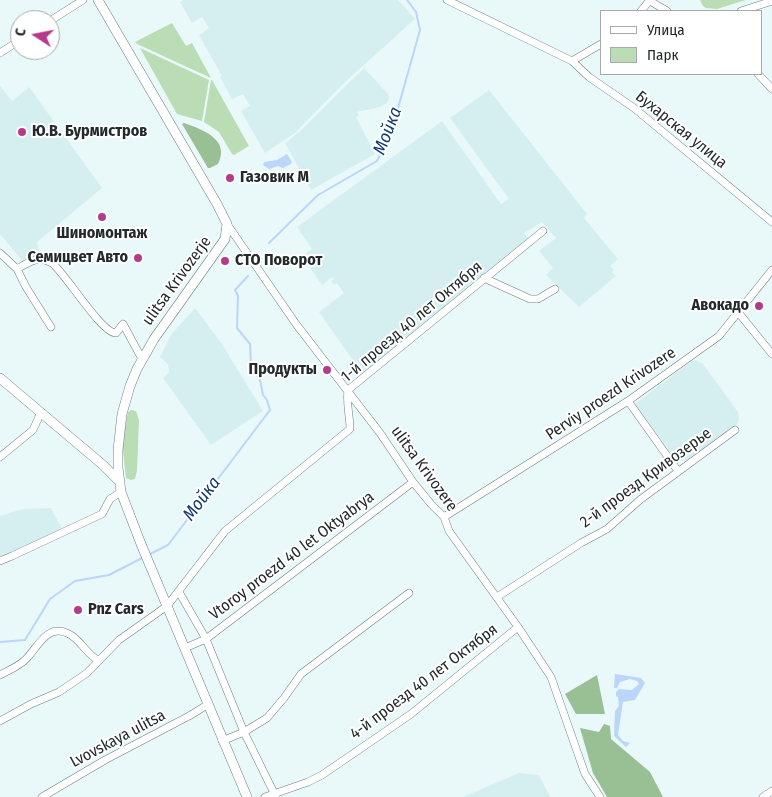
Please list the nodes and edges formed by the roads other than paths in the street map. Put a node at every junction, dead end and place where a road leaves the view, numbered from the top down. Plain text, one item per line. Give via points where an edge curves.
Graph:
1 (83, 0) edge
2 (98, 0) edge
3 (447, 0) edge
4 (650, 1) edge
5 (772, 1) edge
6 (665, 10) edge
7 (744, 10) edge
8 (60, 15) edge
9 (600, 45) edge
10 (572, 61) junction
11 (759, 75) edge
12 (772, 89) edge
13 (772, 222) edge
14 (227, 224) junction
15 (544, 231) dead end
16 (0, 253) edge
17 (17, 269) junction
18 (772, 270) edge
19 (484, 278) junction
20 (555, 289) dead end
21 (738, 312) junction
22 (51, 327) dead end
23 (772, 354) edge
24 (142, 359) junction
25 (0, 378) edge
26 (348, 390) junction
27 (628, 401) junction
28 (41, 412) junction
29 (735, 430) dead end
30 (0, 457) edge
31 (678, 471) junction
32 (119, 481) junction
33 (413, 482) junction
34 (121, 492) junction
35 (444, 517) junction
36 (0, 561) edge
37 (179, 592) junction
38 (409, 593) dead end
39 (497, 597) junction
40 (167, 606) junction
41 (518, 627) junction
42 (206, 639) junction
43 (185, 648) junction
44 (98, 660) junction
45 (0, 675) edge
46 (207, 705) junction
47 (0, 721) edge
48 (244, 732) junction
49 (222, 741) junction
50 (772, 791) edge
51 (275, 795) edge
52 (42, 797) edge
53 (247, 797) edge
54 (265, 797) edge
55 (600, 797) edge
56 (763, 797) edge

1 - 8 street
2 - 14 main road, ulitsa Krivozerje
3 - 10 street, Бухарская улица
4 - 6 street
5 - 7 street
9 - 10 street
10 - 13 street, Бухарская улица
11 - 12 street
14 - 24 main road, ulitsa Krivozerje via 225,240
14 - 26 street, ulitsa Krivozere via 296,324
15 - 19 street, 1-й проезд 40 лет Октября
16 - 17 street
17 - 22 street
17 - 24 street via 36,259 52,263 112,332 123,324
18 - 21 street, Perviy proezd Krivozere
19 - 20 street via 530,299 538,299
19 - 26 street, 1-й проезд 40 лет Октября
21 - 23 street
21 - 27 street, Perviy proezd Krivozere via 719,336
24 - 32 main road, ulitsa Krivozerje via 122,414
25 - 28 main road
26 - 33 street, ulitsa Krivozere
26 - 37 street, 1-й проезд 40 лет Октября via 346,401 350,429 225,531
27 - 31 street
27 - 35 street, Perviy proezd Krivozere
28 - 30 street via 33,430
28 - 32 main road
29 - 31 street, 2-й проезд Кривозерье
31 - 39 street, 2-й проезд Кривозерье via 607,529
32 - 34 main road, ulitsa Krivozerje
33 - 35 street, ulitsa Krivozere
33 - 42 street, Vtoroy proezd 40 let Oktyabrya
34 - 36 street via 110,499 102,514
34 - 40 main road, ulitsa Krivozerje
35 - 39 street, ulitsa Krivozere via 449,531
37 - 40 street
37 - 42 street
38 - 48 street via 301,674 268,718
39 - 41 street, ulitsa Krivozere
40 - 43 main road, ulitsa Krivozerje
40 - 44 street via 130,631
41 - 51 street, 4-й проезд 40 лет Октября via 411,714 330,770
41 - 55 street, ulitsa Krivozere via 550,677 586,774
42 - 43 street, Vtoroy proezd 40 let Oktyabrya
42 - 48 street
43 - 46 main road, ulitsa Krivozerje
44 - 45 street via 74,637 55,631 47,634 24,661
44 - 47 street via 87,673 62,690
46 - 49 main road, ulitsa Krivozerje
46 - 52 street, Lvovskaya ulitsa
48 - 49 street
48 - 51 street
49 - 53 main road, ulitsa Krivozerje
50 - 56 street
51 - 54 street, 4-й проезд 40 лет Октября

